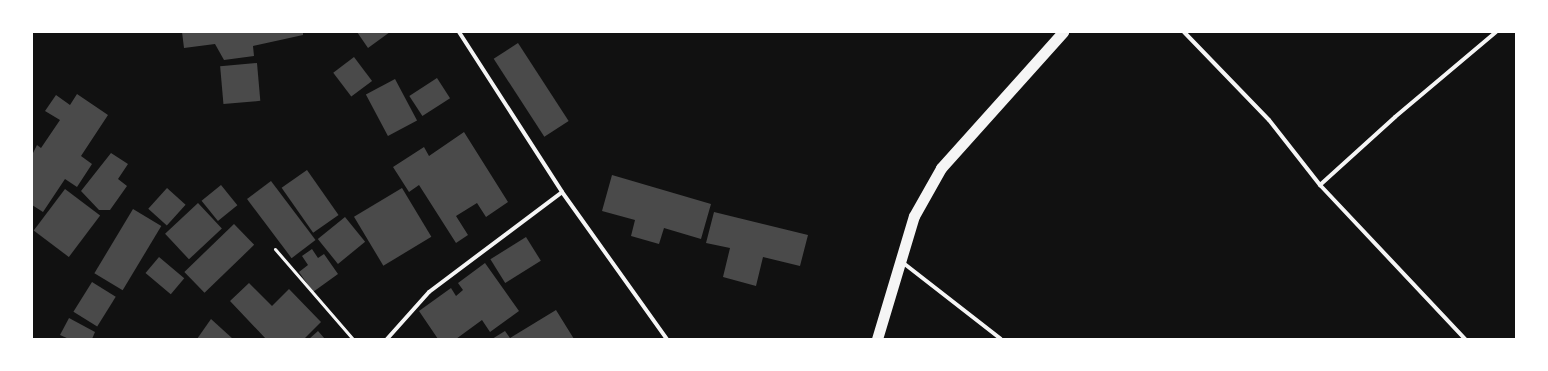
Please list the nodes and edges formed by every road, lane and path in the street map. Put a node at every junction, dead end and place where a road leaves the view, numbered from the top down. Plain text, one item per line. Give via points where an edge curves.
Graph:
1 (459, 32) edge
2 (1063, 32) edge
3 (1184, 32) edge
4 (1496, 32) edge
5 (1320, 185) junction
6 (562, 192) junction
7 (275, 249) dead end
8 (900, 261) junction
9 (353, 339) edge
10 (387, 339) edge
11 (667, 339) edge
12 (877, 339) edge
13 (1001, 339) edge
14 (1465, 339) edge

1 - 6 street
2 - 8 highway via 941,168 914,216
3 - 5 street via 1269,120
4 - 5 street via 1395,117
5 - 14 street
6 - 10 street via 429,292
6 - 11 street
7 - 9 lane
8 - 12 highway
8 - 13 street

